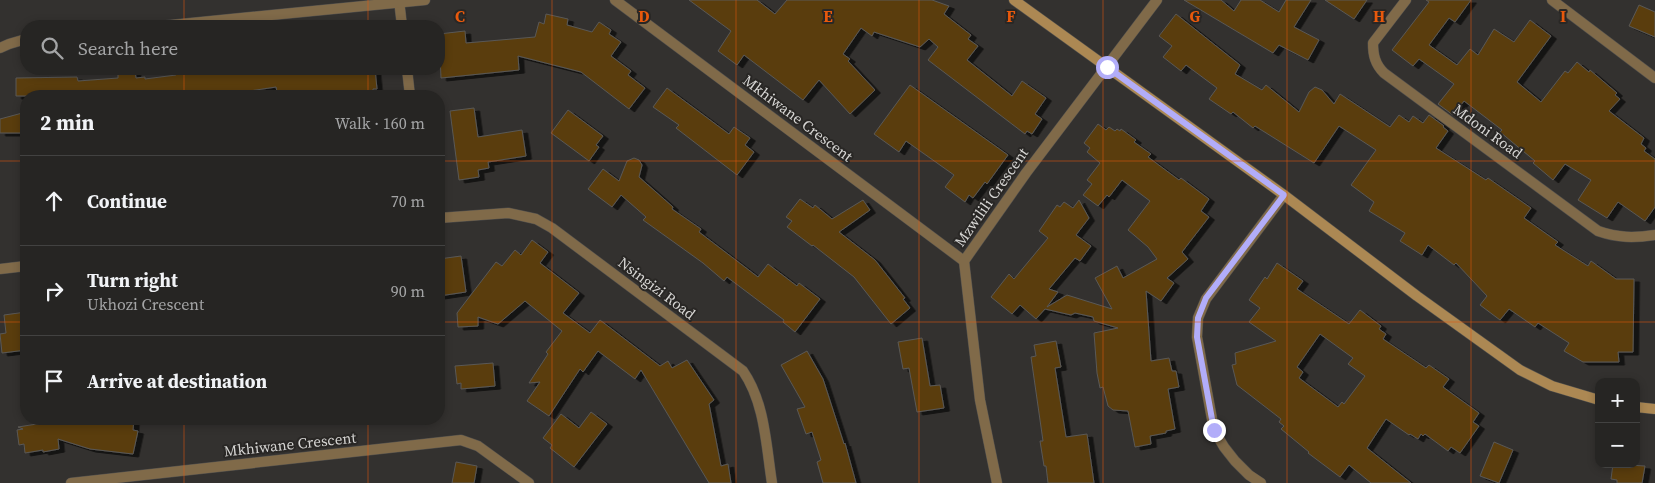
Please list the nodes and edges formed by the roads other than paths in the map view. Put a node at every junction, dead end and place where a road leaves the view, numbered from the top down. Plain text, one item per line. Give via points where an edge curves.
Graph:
1 (425, 0) edge
2 (615, 0) edge
3 (1014, 0) edge
4 (1157, 0) edge
5 (1406, 0) edge
6 (1552, 0) edge
7 (400, 1) edge
8 (218, 20) edge
9 (402, 20) edge
10 (20, 41) edge
11 (0, 48) edge
12 (1107, 67) junction
13 (408, 75) edge
14 (1655, 79) edge
15 (409, 90) edge
16 (1284, 195) junction
17 (445, 218) edge
18 (1655, 235) edge
19 (964, 261) junction
20 (20, 267) edge
21 (0, 269) edge
22 (1595, 399) edge
23 (1640, 407) edge
24 (1655, 409) edge
25 (71, 483) edge
26 (529, 483) edge
27 (772, 483) edge
28 (997, 483) edge
29 (1261, 483) edge

1 - 7 street
2 - 19 street, Mkhiwane Crescent
3 - 12 street
4 - 12 street, Mzwilili Crescent
5 - 18 street, Mdoni Road via 1373,43 1374,59 1384,73 1598,231 1632,238
6 - 14 street
7 - 8 street
7 - 9 street
10 - 11 street
12 - 16 street
12 - 19 street, Mzwilili Crescent
13 - 15 street
16 - 22 street via 1520,370 1552,386
16 - 29 street via 1206,298 1198,318 1197,337 1214,430 1235,461
17 - 27 street, Nsingizi Road via 508,213 536,219 743,371 758,400
19 - 28 street, Mzwilili Crescent via 980,400
20 - 21 street
23 - 24 street
25 - 26 street, Mkhiwane Crescent via 461,440 478,446

